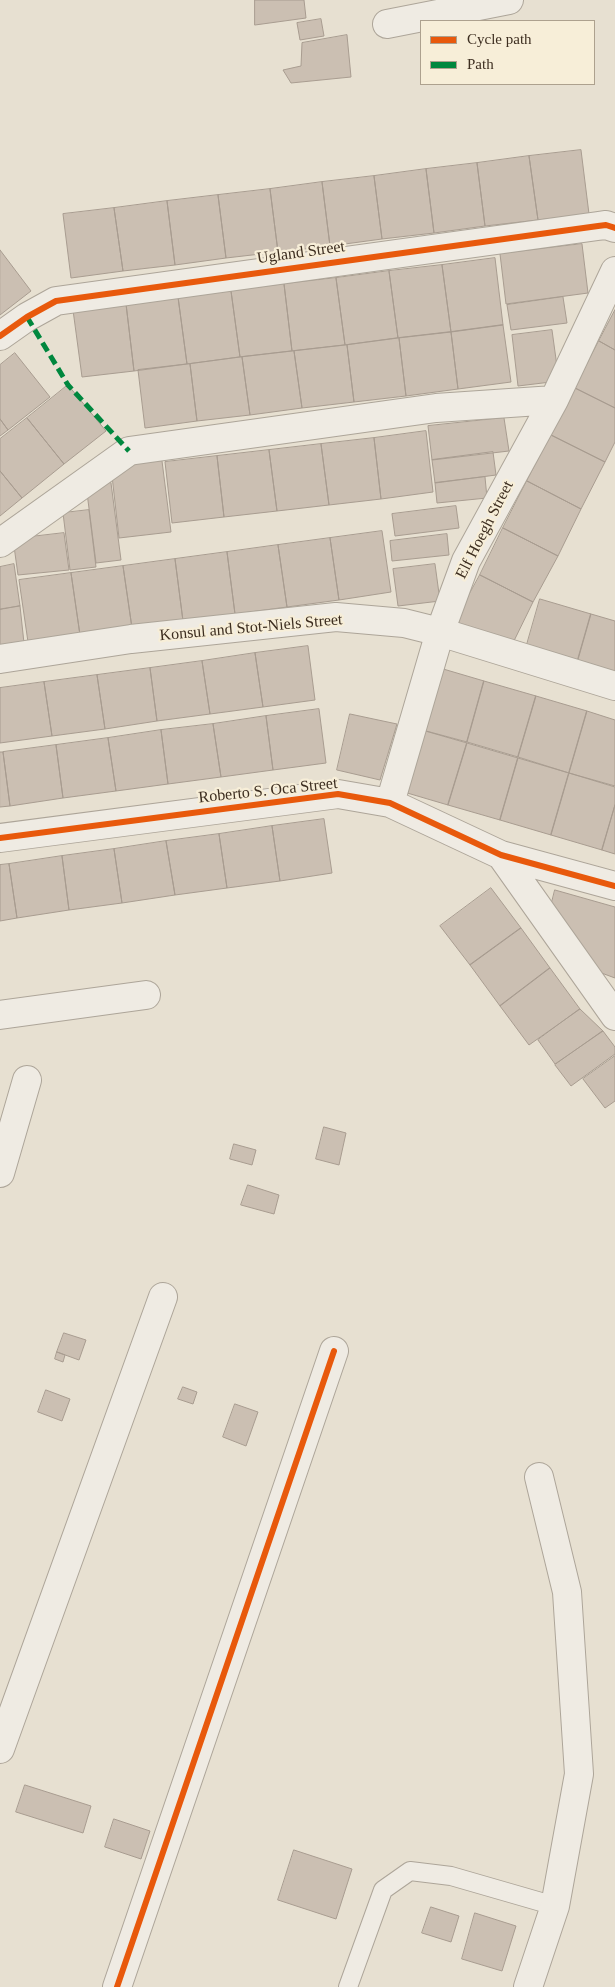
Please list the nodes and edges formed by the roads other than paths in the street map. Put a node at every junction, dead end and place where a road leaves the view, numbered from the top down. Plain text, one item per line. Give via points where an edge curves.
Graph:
1 (509, 0) edge
2 (387, 24) dead end
3 (615, 228) edge
4 (615, 271) edge
5 (0, 336) edge
6 (554, 400) junction
7 (0, 543) edge
8 (440, 632) junction
9 (0, 659) edge
10 (615, 686) edge
11 (390, 803) junction
12 (0, 838) edge
13 (501, 855) junction
14 (615, 886) edge
15 (146, 995) dead end
16 (0, 1015) edge
17 (615, 1016) edge
18 (27, 1080) dead end
19 (0, 1173) edge
20 (163, 1297) dead end
21 (334, 1351) dead end
22 (539, 1477) dead end
23 (0, 1749) edge
24 (555, 1906) junction
25 (117, 1987) edge
26 (348, 1987) edge
27 (528, 1987) edge

1 - 2 street
3 - 5 street, Ugland Street via 598,226 56,301
4 - 6 street, Elf Hoegh Street
6 - 7 street via 436,408 128,451
6 - 8 street, Elf Hoegh Street via 466,561
8 - 9 street, Konsul and Stot-Niels Street via 404,623 336,617 131,639
8 - 10 street, Konsul and Stot-Niels Street
8 - 11 street, Elf Hoegh Street
11 - 12 street, Roberto S. Oca Street via 338,794
11 - 13 street, Roberto S. Oca Street
13 - 14 street, Roberto S. Oca Street
13 - 17 street
15 - 16 street
18 - 19 street
20 - 23 street
21 - 25 street
22 - 24 street via 567,1592 579,1774
24 - 26 lane via 450,1876 410,1871 383,1890
24 - 27 street

